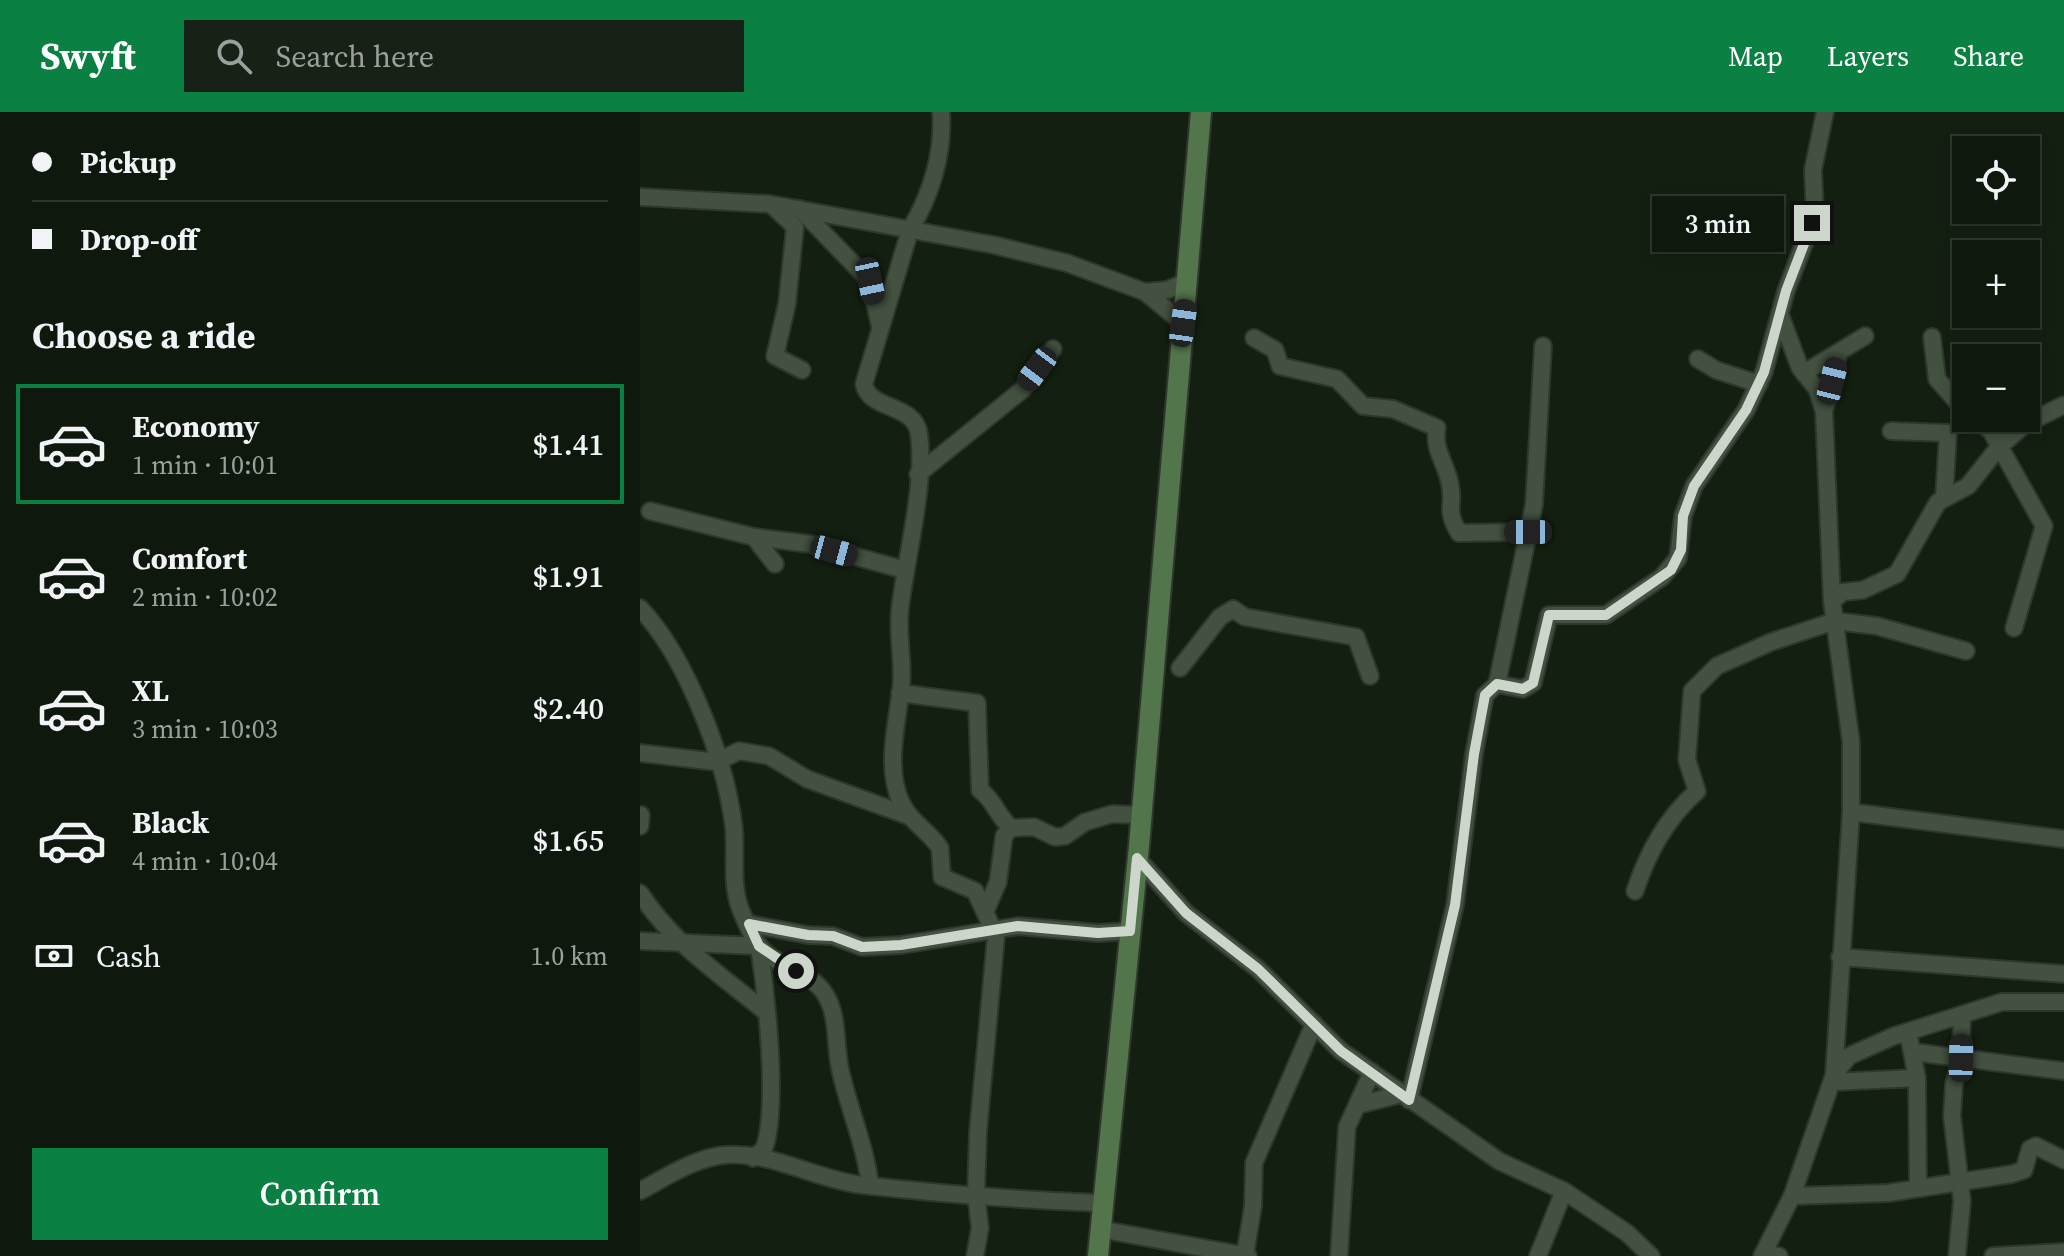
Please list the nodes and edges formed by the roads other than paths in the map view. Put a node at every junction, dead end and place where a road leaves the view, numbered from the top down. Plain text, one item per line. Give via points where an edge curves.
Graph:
1 (941, 112) edge
2 (1201, 112) edge
3 (1825, 112) edge
4 (640, 197) edge
5 (770, 204) junction
6 (800, 209) junction
7 (910, 230) junction
8 (1189, 281) junction
9 (1145, 292) junction
10 (1781, 317) junction
11 (1183, 323) junction
12 (880, 329) junction
13 (1865, 336) dead end
14 (1932, 337) dead end
15 (1254, 338) dead end
16 (1543, 346) dead end
17 (1053, 349) dead end
18 (1839, 352) junction
19 (1698, 359) dead end
20 (802, 370) dead end
21 (1804, 373) junction
22 (1759, 384) junction
23 (1952, 396) edge
24 (2064, 405) edge
25 (1824, 411) junction
26 (1891, 431) dead end
27 (1991, 432) edge
28 (1998, 448) junction
29 (918, 474) junction
30 (1944, 498) junction
31 (650, 511) dead end
32 (1528, 532) junction
33 (754, 537) junction
34 (775, 564) dead end
35 (905, 570) junction
36 (1832, 601) junction
37 (640, 608) edge
38 (1835, 621) junction
39 (2014, 628) dead end
40 (1966, 651) dead end
41 (1180, 668) dead end
42 (1370, 676) dead end
43 (1497, 684) junction
44 (900, 693) junction
45 (640, 753) edge
46 (717, 762) junction
47 (1851, 812) junction
48 (641, 815) edge
49 (1141, 815) junction
50 (909, 817) junction
51 (640, 826) edge
52 (1011, 828) junction
53 (2064, 839) edge
54 (1137, 858) junction
55 (1635, 891) dead end
56 (640, 893) edge
57 (985, 912) junction
58 (749, 924) junction
59 (993, 931) junction
60 (1130, 931) junction
61 (640, 941) edge
62 (681, 943) junction
63 (759, 946) junction
64 (1840, 957) junction
65 (2064, 974) edge
66 (2064, 1002) edge
67 (767, 1013) junction
68 (1962, 1015) junction
69 (1314, 1024) junction
70 (1908, 1032) junction
71 (1913, 1052) junction
72 (1961, 1058) junction
73 (2064, 1071) edge
74 (1372, 1072) junction
75 (1833, 1078) junction
76 (1917, 1078) junction
77 (1405, 1097) junction
78 (1358, 1105) junction
79 (753, 1158) junction
80 (2064, 1160) edge
81 (1961, 1183) junction
82 (870, 1185) junction
83 (1918, 1187) junction
84 (640, 1191) edge
85 (1564, 1191) junction
86 (1792, 1196) junction
87 (977, 1198) junction
88 (1101, 1203) junction
89 (1099, 1229) junction
90 (1190, 1250) edge
91 (2064, 1252) edge
92 (1768, 1255) edge
93 (975, 1256) edge
94 (1098, 1256) edge
95 (1246, 1256) edge
96 (1339, 1256) edge
97 (1538, 1256) edge
98 (1651, 1256) edge
99 (1957, 1256) edge
100 (1993, 1256) edge

1 - 7 street via 939,156
2 - 8 main road
3 - 10 street via 1813,170 1815,215
4 - 5 street
5 - 6 street
5 - 20 street via 795,227 775,356
6 - 7 street
6 - 12 street via 870,281
7 - 9 street via 1067,263
7 - 12 street
8 - 9 street
8 - 11 main road
9 - 11 street
10 - 21 street
10 - 22 street
11 - 49 main road
12 - 29 street via 864,388 915,421
13 - 18 street
14 - 23 street via 1937,379
15 - 32 street via 1275,350 1280,366 1337,379 1363,406 1393,409 1437,428 1434,444 1451,485 1448,513 1459,533
16 - 32 street via 1541,435
17 - 29 street via 1022,390
18 - 21 street
18 - 25 street
19 - 22 street
21 - 25 street via 1817,389
22 - 43 street via 1694,486 1683,516 1681,550 1671,570 1606,615 1549,615 1533,683 1523,689
24 - 28 street via 2025,424
25 - 36 street
26 - 30 street via 1948,433
27 - 28 street
28 - 30 street via 1968,486
28 - 39 street via 2044,526
29 - 35 street
30 - 36 street via 1897,574 1863,590 1843,592
31 - 33 street
32 - 43 street
33 - 34 street
33 - 35 street via 810,544
35 - 44 street
36 - 38 street
37 - 46 street via 673,649 688,678
38 - 40 street via 1877,626
38 - 47 street via 1849,711
38 - 55 street via 1717,666 1692,691 1687,760 1697,791 1647,853
41 - 42 street via 1220,617 1233,609 1245,617 1356,637
43 - 77 street via 1485,695 1455,905
44 - 50 street via 892,766
44 - 52 street via 977,703 980,790 992,798 1000,821
45 - 46 street
46 - 50 street via 739,751 769,756 807,779
46 - 58 street via 733,826 738,900
47 - 53 street
47 - 64 street
48 - 51 street
49 - 52 street via 1112,814 1085,822 1065,836 1034,827
49 - 54 main road
50 - 57 street via 940,848 942,877 975,891
52 - 57 street via 1004,836 998,882
54 - 60 main road
54 - 69 street via 1186,913 1258,969
56 - 62 street via 657,921
57 - 59 street
58 - 59 street via 833,936 862,947
58 - 63 street
59 - 60 street via 1037,926
59 - 87 street
60 - 88 main road
61 - 62 street
62 - 63 street
62 - 67 street
63 - 67 street
63 - 82 street via 814,982 826,996
64 - 65 street
64 - 75 street
66 - 68 street via 2002,1002
67 - 79 street via 767,1135 764,1149
68 - 70 street
68 - 72 street
69 - 74 street
69 - 95 street via 1254,1163
70 - 71 street
70 - 75 street via 1849,1056
71 - 72 street
71 - 76 street
72 - 73 street
72 - 81 street via 1952,1116
74 - 77 street
74 - 78 street
75 - 76 street
75 - 86 street
76 - 83 street
77 - 78 street
77 - 85 street via 1499,1161
78 - 96 street via 1347,1127
79 - 82 street
79 - 84 street via 713,1157
80 - 81 street via 2034,1146 2024,1170
81 - 83 street
81 - 99 street
82 - 87 street
83 - 86 street
85 - 97 street
85 - 98 street via 1627,1233
86 - 92 street
87 - 88 street
87 - 93 street via 980,1228
88 - 89 main road
89 - 90 street
89 - 94 main road
90 - 95 street
91 - 100 street

